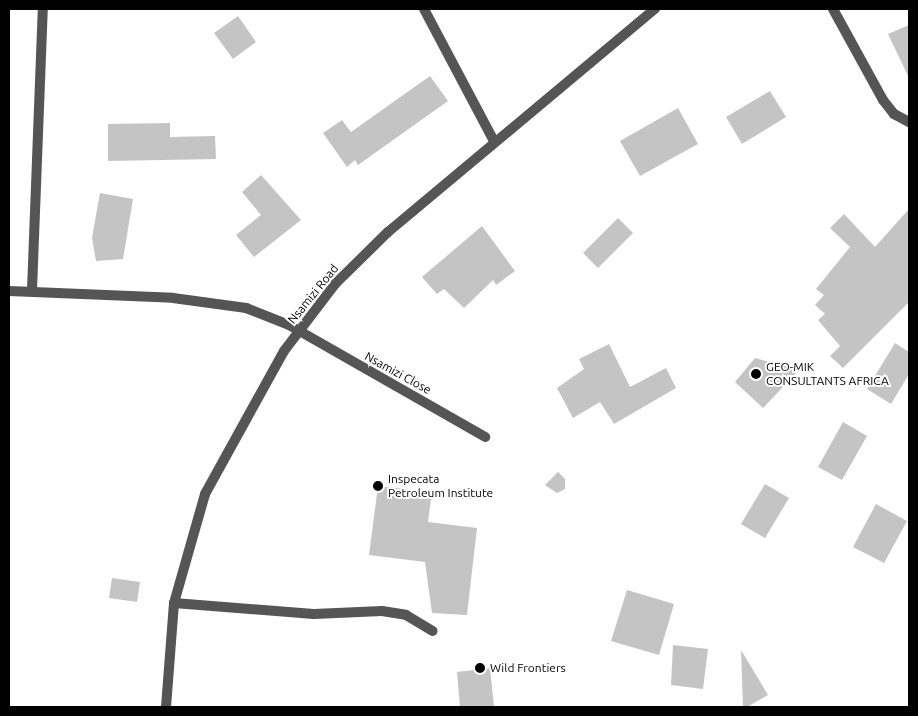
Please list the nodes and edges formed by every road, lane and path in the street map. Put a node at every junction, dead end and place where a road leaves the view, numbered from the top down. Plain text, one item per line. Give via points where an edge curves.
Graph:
1 (43, 9) edge
2 (424, 9) edge
3 (654, 9) edge
4 (833, 9) edge
5 (909, 122) edge
6 (494, 141) junction
7 (32, 290) junction
8 (9, 292) edge
9 (298, 332) junction
10 (485, 437) dead end
11 (174, 604) junction
12 (433, 631) dead end
13 (166, 707) edge

1 - 7 street
2 - 6 street
3 - 6 street, Nsamizi Road
4 - 5 street via 883,100 894,114
6 - 9 street, Nsamizi Road via 342,278
7 - 8 street, Nsamizi Close
7 - 9 street, Nsamizi Close via 246,308
9 - 10 street, Nsamizi Close
9 - 11 street, Nsamizi Road via 257,394 204,494
11 - 12 street via 314,614 382,611 406,615
11 - 13 street, Nsamizi Road

